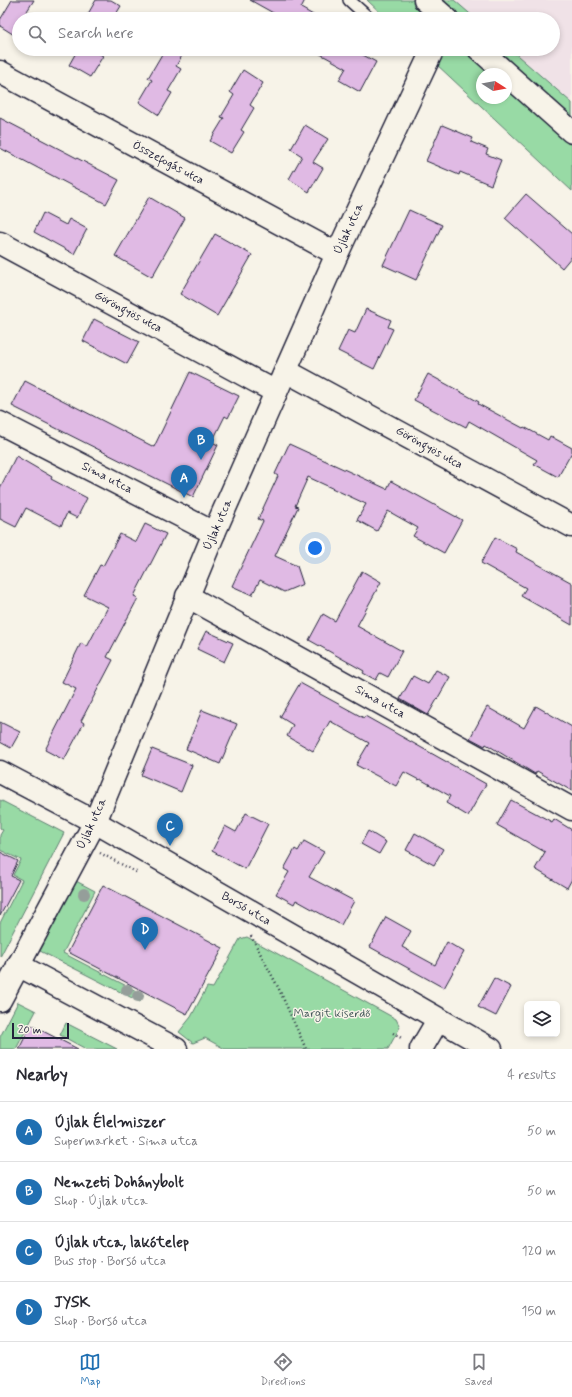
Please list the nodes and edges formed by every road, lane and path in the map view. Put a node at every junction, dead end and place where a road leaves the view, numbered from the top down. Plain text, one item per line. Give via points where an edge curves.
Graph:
1 (348, 0) edge
2 (425, 0) edge
3 (362, 12) edge
4 (439, 12) edge
5 (430, 56) edge
6 (487, 56) edge
7 (0, 72) edge
8 (572, 132) edge
9 (0, 243) edge
10 (337, 254) junction
11 (286, 371) junction
12 (276, 392) junction
13 (0, 423) edge
14 (572, 526) edge
15 (214, 533) junction
16 (187, 596) junction
17 (0, 772) edge
18 (572, 809) edge
19 (95, 822) junction
20 (249, 931) dead end
21 (18, 965) junction
22 (0, 1000) edge
23 (438, 1020) junction
24 (393, 1033) dead end
25 (414, 1045) edge
26 (176, 1049) edge
27 (306, 1049) edge
28 (491, 1049) edge

1 - 3 lane
2 - 4 street
5 - 10 street, Újlak utca
6 - 8 street
7 - 10 street, Összefogás utca
9 - 12 street, Göröngyös utca
10 - 11 street, Újlak utca
11 - 12 street, Újlak utca
11 - 14 street, Göröngyös utca
12 - 15 street, Újlak utca
13 - 15 street, Sima utca
15 - 16 street, Újlak utca
16 - 18 street, Sima utca
16 - 19 street, Újlak utca
17 - 19 street, Borsó utca
19 - 21 street, Újlak utca
19 - 23 street, Borsó utca
20 - 27 path
21 - 22 street, Újlak utca
21 - 26 street
23 - 25 street
23 - 28 street, Borsó utca
24 - 25 path

